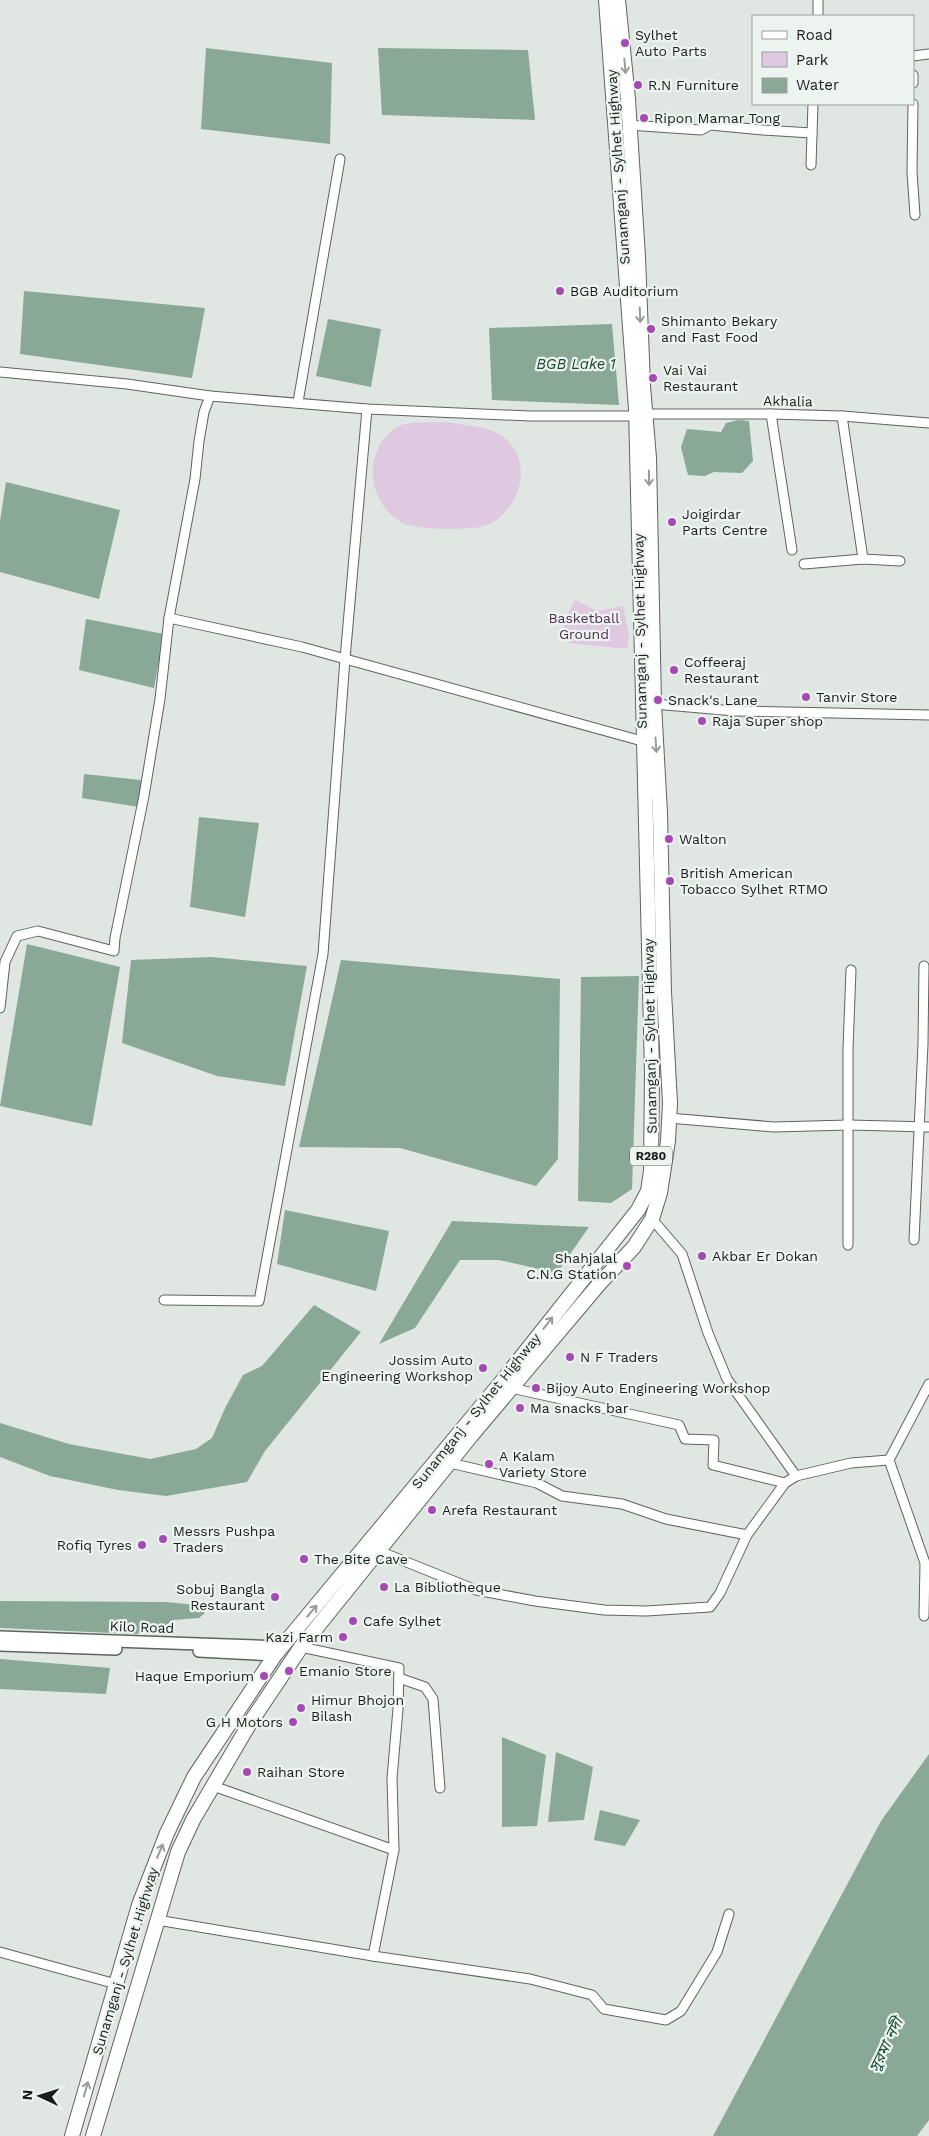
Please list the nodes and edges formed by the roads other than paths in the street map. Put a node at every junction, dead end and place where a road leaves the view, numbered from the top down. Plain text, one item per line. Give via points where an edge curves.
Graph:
1 (606, 0) edge
2 (618, 0) edge
3 (818, 0) edge
4 (818, 15) edge
5 (929, 54) edge
6 (914, 56) edge
7 (813, 105) edge
8 (913, 105) edge
9 (628, 125) junction
10 (812, 133) junction
11 (340, 159) dead end
12 (810, 165) dead end
13 (915, 215) dead end
14 (0, 372) edge
15 (210, 396) junction
16 (298, 402) junction
17 (367, 409) junction
18 (771, 414) junction
19 (641, 415) junction
20 (842, 416) junction
21 (929, 423) edge
22 (792, 550) dead end
23 (863, 559) junction
24 (900, 560) dead end
25 (804, 564) dead end
26 (169, 618) junction
27 (345, 659) junction
28 (654, 704) junction
29 (929, 715) edge
30 (642, 741) junction
31 (924, 966) dead end
32 (851, 970) dead end
33 (0, 1008) edge
34 (926, 1044) edge
35 (669, 1118) junction
36 (849, 1125) junction
37 (925, 1127) edge
38 (652, 1219) junction
39 (914, 1240) dead end
40 (848, 1245) dead end
41 (164, 1300) dead end
42 (929, 1384) edge
43 (511, 1388) junction
44 (889, 1460) junction
45 (450, 1462) junction
46 (796, 1476) junction
47 (785, 1483) junction
48 (747, 1535) junction
49 (380, 1551) junction
50 (924, 1616) dead end
51 (0, 1637) edge
52 (0, 1645) edge
53 (301, 1647) junction
54 (279, 1651) junction
55 (399, 1678) junction
56 (213, 1786) junction
57 (440, 1788) dead end
58 (394, 1850) junction
59 (729, 1914) dead end
60 (157, 1920) junction
61 (0, 1952) edge
62 (373, 1956) junction
63 (116, 1984) junction
64 (72, 2136) edge
65 (93, 2136) edge

1 - 19 main road, Sunamganj - Sylhet Highway / R280
2 -> 9 main road, Sunamganj - Sylhet Highway / R280
3 - 4 street
5 - 6 street
7 - 10 street
8 - 13 street
9 - 10 street via 701,130 710,125 722,125
9 -> 19 main road, Sunamganj - Sylhet Highway / R280 via 638,257 643,386
10 - 12 street
11 - 16 street
14 - 15 street, Akhalia
15 - 16 street, Akhalia
15 - 26 street via 204,412
16 - 17 street, Akhalia
17 - 19 street, Akhalia via 530,416
17 - 27 street
18 - 19 street, Akhalia
18 - 20 street, Akhalia
18 - 22 street
19 -> 28 main road, Sunamganj - Sylhet Highway / R280 via 649,458
19 - 30 main road, Sunamganj - Sylhet Highway / R280
20 - 21 street, Akhalia
20 - 23 street
23 - 24 street
23 - 25 street
26 - 27 street
26 - 33 street via 144,796 114,951 38,931 17,936 5,962
27 - 30 street
27 - 41 street via 323,954 259,1301
28 - 29 street via 735,711
28 -> 35 main road, Sunamganj - Sylhet Highway / R280
54 -> 30 main road, Sunamganj - Sylhet Highway / R280 via 503,1380 638,1210 648,1192 652,1171 652,1072
31 - 34 street
32 - 36 street
34 - 37 street
35 - 36 street via 774,1127
35 - 38 main road, Sunamganj - Sylhet Highway / R280 via 666,1163
36 - 37 street
36 - 40 street
37 - 39 street
38 - 43 main road, Sunamganj - Sylhet Highway / R280 via 634,1247 600,1282
38 - 46 street via 682,1254 727,1379
42 - 44 street
43 - 45 main road, Sunamganj - Sylhet Highway / R280
43 - 47 street via 679,1424 685,1439 714,1440 713,1465
44 - 46 street via 851,1463
44 - 50 street via 925,1563
45 - 48 street via 537,1483 562,1496 622,1504 666,1518
45 - 49 main road, Sunamganj - Sylhet Highway / R280
46 - 47 street
47 - 48 street
48 - 49 street via 710,1607 646,1611 604,1610 476,1590
49 - 53 main road, Sunamganj - Sylhet Highway / R280
51 - 54 street, Kilo Road
52 - 54 street, Kilo Road
53 - 55 street via 399,1668
53 - 56 main road, Sunamganj - Sylhet Highway / R280 via 250,1722
63 -> 54 main road, Sunamganj - Sylhet Highway / R280 via 139,1905 167,1833 194,1777
55 - 57 street via 426,1687 433,1699
55 - 58 street via 392,1778
56 - 58 street
56 - 60 main road, Sunamganj - Sylhet Highway / R280 via 178,1852
58 - 62 street
59 - 62 street via 718,1952 681,2011 666,2020 604,2009 592,1995 530,1979
60 - 62 street
60 - 65 main road, Sunamganj - Sylhet Highway / R280
61 - 63 street
64 -> 63 main road, Sunamganj - Sylhet Highway / R280

